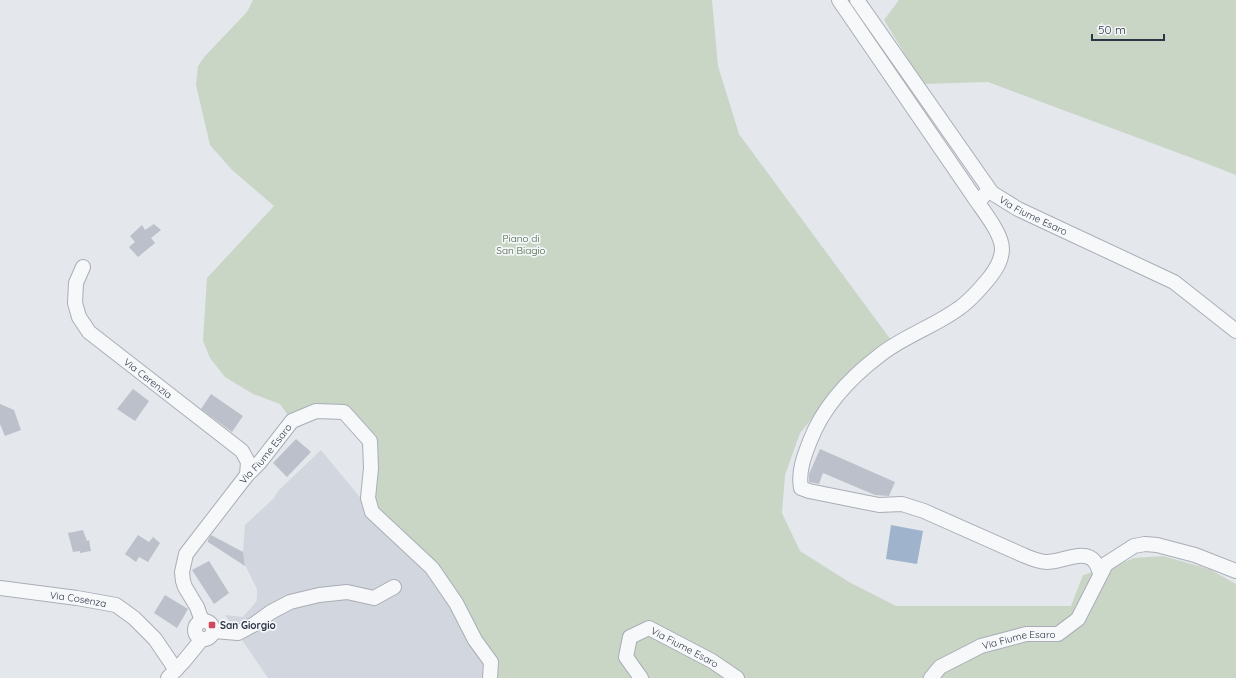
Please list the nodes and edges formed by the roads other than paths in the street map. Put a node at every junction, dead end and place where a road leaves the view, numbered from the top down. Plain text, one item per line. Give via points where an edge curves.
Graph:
1 (839, 0) edge
2 (857, 0) edge
3 (992, 193) junction
4 (974, 197) junction
5 (82, 267) dead end
6 (1236, 331) edge
7 (247, 475) junction
8 (1236, 570) edge
9 (1100, 574) junction
10 (394, 587) dead end
11 (0, 588) edge
12 (202, 621) junction
13 (214, 631) junction
14 (202, 639) junction
15 (172, 674) edge
16 (490, 678) edge
17 (641, 678) edge
18 (737, 678) edge
19 (932, 678) edge

1 - 4 street
2 - 3 street
3 - 4 street, Via Fiume Esaro via 986,193 981,199
3 - 6 street, Via Fiume Esaro via 1018,209 1174,282
4 - 9 street via 999,234 1002,250 1000,261 984,284 959,309 900,340 856,375 815,428 799,474 801,488 879,505 902,504 1038,560 1047,562 1083,555 1095,563
5 - 7 street, Via Cerenzia via 76,283 76,303 79,317 89,332 242,451 248,462
7 - 12 street, Via Fiume Esaro via 186,554 183,581
7 - 16 street, Via Fiume Esaro via 292,421 316,411 344,412 370,441 368,498 372,512 432,568 491,662
8 - 9 street, Via Fiume Esaro via 1195,555 1146,544 1134,546 1106,564
9 - 19 street, Via Fiume Esaro via 1078,619 1058,634 1026,634 981,646 940,667
10 - 13 street via 374,598 347,592 319,594 290,602 238,632
11 - 15 street, Via Cosenza via 116,605 134,618 155,639
12 - 13 street via 210,622
12 - 14 street via 196,624 195,630 197,636
13 - 14 street via 208,639
14 - 15 street
17 - 18 street, Via Fiume Esaro via 626,657 630,637 649,628 712,661

